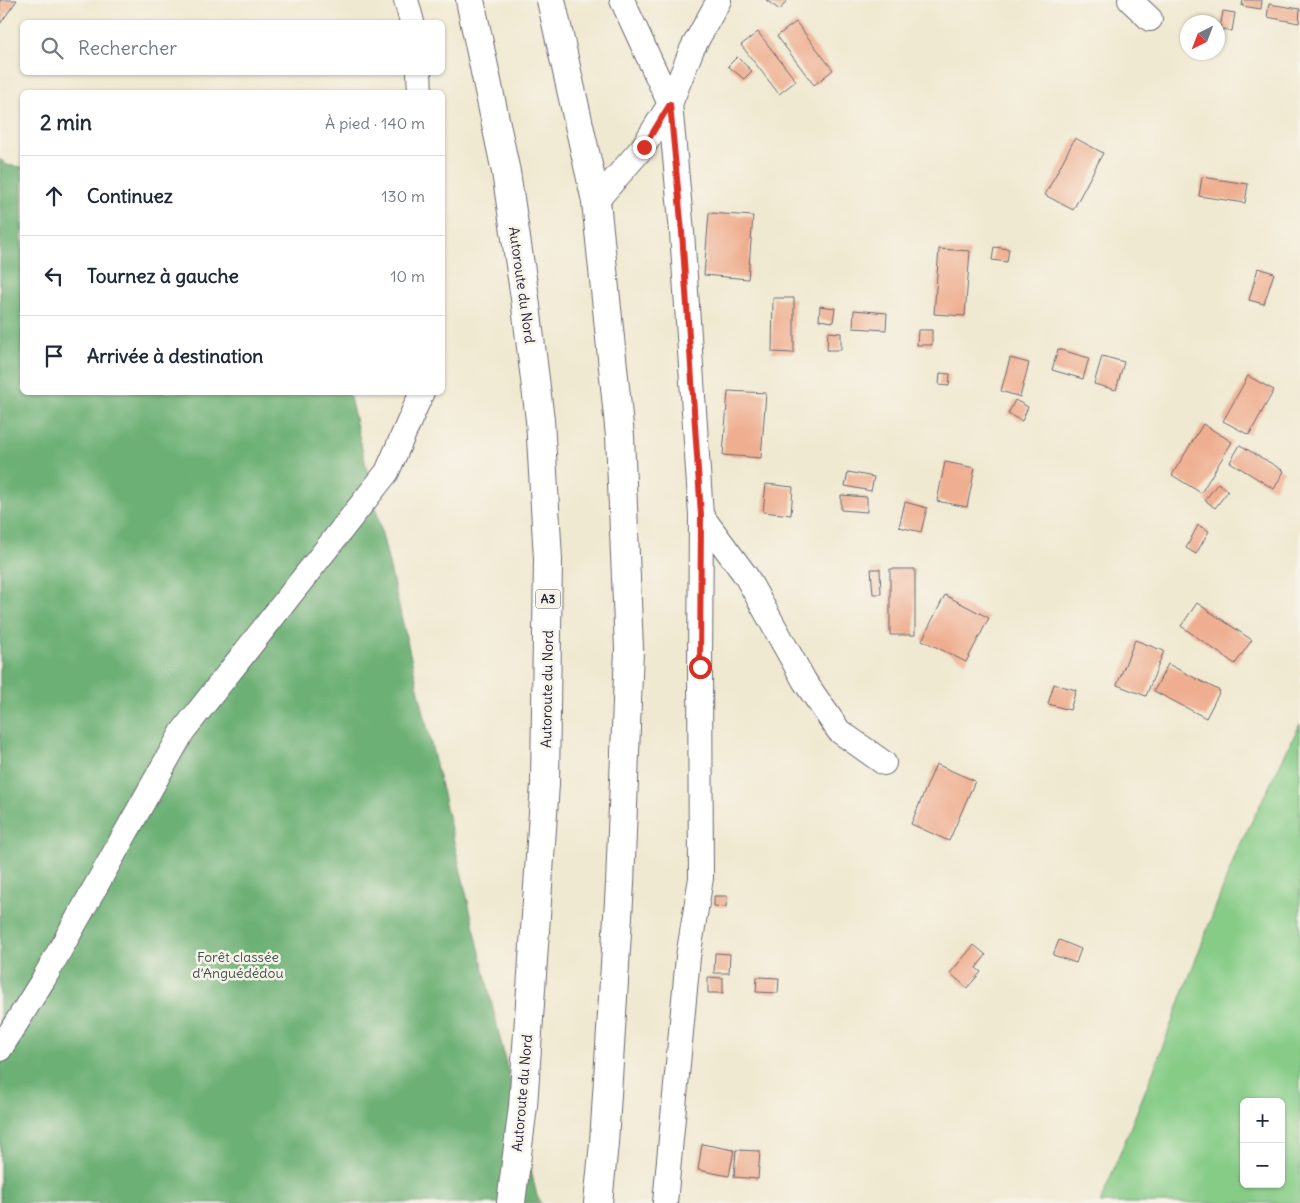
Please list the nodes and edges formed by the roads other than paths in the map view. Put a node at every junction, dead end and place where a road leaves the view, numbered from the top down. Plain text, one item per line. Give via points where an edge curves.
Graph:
1 (406, 0) edge
2 (470, 0) edge
3 (551, 0) edge
4 (622, 0) edge
5 (719, 0) edge
6 (1130, 0) edge
7 (1150, 19) dead end
8 (411, 20) edge
9 (419, 75) edge
10 (420, 90) edge
11 (670, 104) junction
12 (596, 201) junction
13 (421, 395) edge
14 (701, 515) junction
15 (884, 762) dead end
16 (0, 1049) edge
17 (511, 1203) edge
18 (598, 1203) edge
19 (665, 1203) edge

1 - 8 street
2 - 17 highway, Autoroute du Nord / A3 via 506,172 525,298 540,420 548,559 545,784 523,1106
3 - 12 highway
4 - 11 street
5 - 11 street via 692,49
6 - 7 street
9 - 10 street
11 - 12 street via 644,147
11 - 14 street
12 - 18 highway via 620,436 629,648 620,884
13 - 16 street via 387,472 183,731 43,980
14 - 15 street via 746,576 805,682 839,731
14 - 19 street via 701,878 688,957

